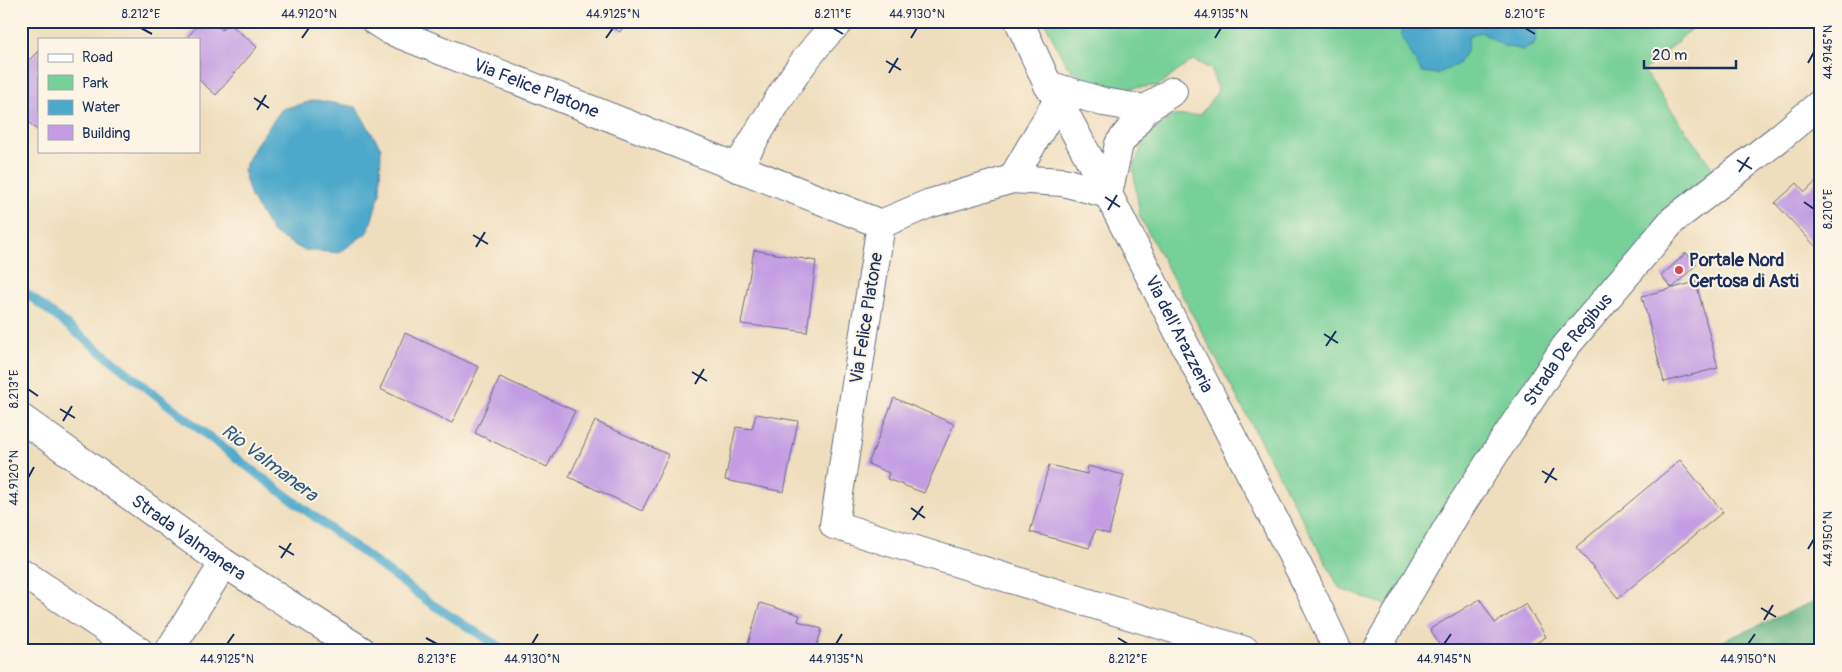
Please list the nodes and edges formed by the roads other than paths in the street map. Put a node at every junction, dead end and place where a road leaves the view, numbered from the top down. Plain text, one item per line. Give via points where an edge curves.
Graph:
1 (840, 21) edge
2 (1019, 21) edge
3 (386, 24) edge
4 (1173, 91) dead end
5 (1053, 92) junction
6 (1821, 103) edge
7 (1146, 109) junction
8 (737, 168) junction
9 (1012, 179) junction
10 (1108, 194) junction
11 (881, 224) junction
12 (21, 418) edge
13 (224, 563) junction
14 (21, 572) edge
15 (139, 651) edge
16 (169, 651) edge
17 (362, 651) edge
18 (1246, 651) edge
19 (1338, 651) edge
20 (1375, 651) edge

1 - 8 street via 792,80
2 - 5 street, Via dell'Arazzeria
3 - 8 street, Via Felice Platone
4 - 7 street
5 - 7 street
5 - 9 street
5 - 10 street, Via dell'Arazzeria
6 - 20 street, Strada De Regibus via 1673,220 1566,347 1456,513
7 - 10 street via 1119,144
8 - 11 street, Via Felice Platone
9 - 10 street via 1063,182
9 - 11 street via 928,204
10 - 19 street, Via dell'Arazzeria
11 - 18 street, Via Felice Platone via 834,525
12 - 13 street, Strada Valmanera
13 - 16 street
13 - 17 street, Strada Valmanera
14 - 15 street

